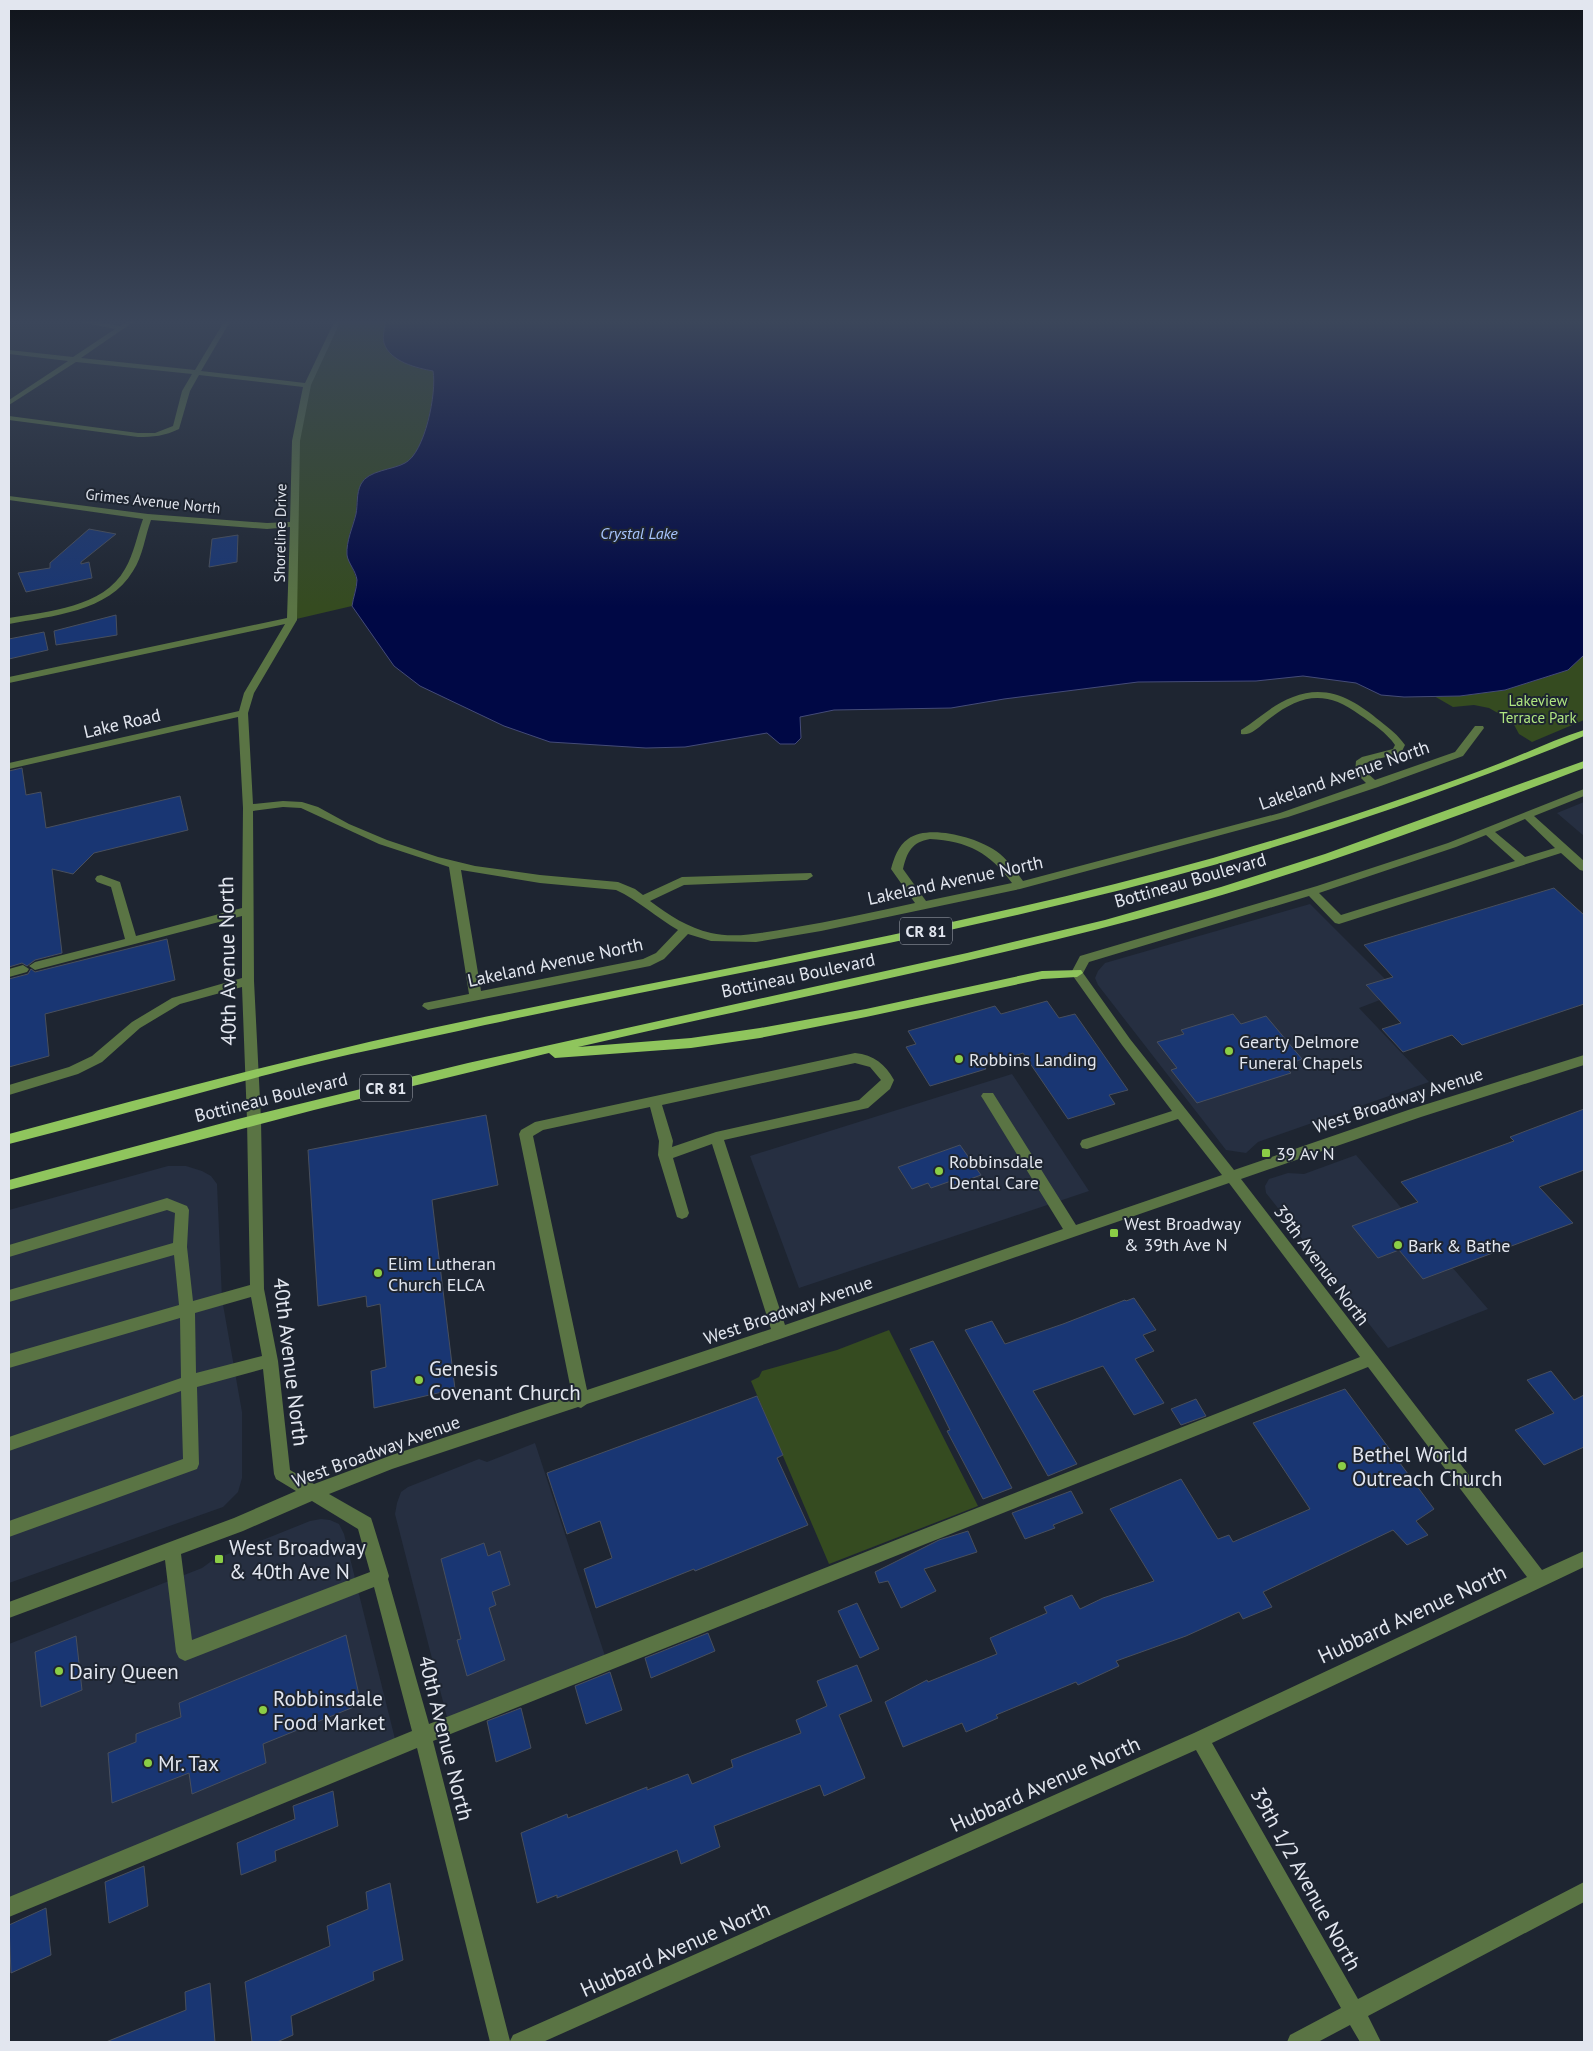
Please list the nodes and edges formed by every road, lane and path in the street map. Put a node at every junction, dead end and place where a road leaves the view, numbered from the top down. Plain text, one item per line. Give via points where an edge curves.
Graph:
1 (179, 416) edge
2 (301, 416) edge
3 (9, 418) edge
4 (9, 498) edge
5 (148, 516) junction
6 (294, 524) junction
7 (292, 620) junction
8 (9, 621) edge
9 (9, 680) edge
10 (243, 712) junction
11 (1479, 728) dead end
12 (1245, 732) dead end
13 (1584, 733) edge
14 (1584, 764) edge
15 (9, 766) edge
16 (1374, 785) junction
17 (1584, 792) edge
18 (248, 808) junction
19 (1526, 816) junction
20 (1488, 831) junction
21 (1563, 849) junction
22 (1522, 862) junction
23 (454, 864) junction
24 (1584, 867) edge
25 (807, 876) dead end
26 (101, 879) dead end
27 (1020, 885) junction
28 (1311, 892) junction
29 (643, 900) junction
30 (923, 906) junction
31 (247, 911) junction
32 (686, 929) junction
33 (132, 941) junction
34 (35, 966) dead end
35 (22, 969) dead end
36 (9, 973) edge
37 (1077, 973) junction
38 (248, 981) junction
39 (476, 997) junction
40 (428, 1006) dead end
41 (518, 1056) junction
42 (1584, 1060) edge
43 (252, 1073) junction
44 (9, 1090) edge
45 (988, 1096) dead end
46 (655, 1103) junction
47 (1180, 1113) junction
48 (254, 1120) junction
49 (716, 1137) junction
50 (9, 1139) edge
51 (1087, 1144) dead end
52 (665, 1155) junction
53 (1230, 1176) junction
54 (9, 1185) edge
55 (682, 1213) dead end
56 (1072, 1232) junction
57 (180, 1247) junction
58 (9, 1251) edge
59 (257, 1289) junction
60 (9, 1296) edge
61 (187, 1310) junction
62 (780, 1333) junction
63 (1371, 1358) junction
64 (9, 1361) edge
65 (270, 1361) junction
66 (188, 1382) junction
67 (581, 1401) junction
68 (9, 1444) edge
69 (312, 1492) junction
70 (9, 1529) edge
71 (172, 1550) junction
72 (1584, 1559) edge
73 (380, 1576) junction
74 (1539, 1579) junction
75 (9, 1610) edge
76 (423, 1736) junction
77 (1200, 1739) junction
78 (1584, 1892) edge
79 (9, 1907) edge
80 (1355, 2013) junction
81 (500, 2042) edge
82 (520, 2042) edge
83 (1298, 2042) edge
84 (1371, 2042) edge

1 - 3 street via 176,427 161,434 138,435
2 - 6 street, Shoreline Drive via 296,441
4 - 5 street, Grimes Avenue North
5 - 6 street, Grimes Avenue North via 267,526
5 - 8 street via 130,570 123,581 110,591 71,608
6 - 7 street, Shoreline Drive
7 - 9 street
7 - 10 street, Shoreline Drive via 249,692
10 - 15 street, Lake Road
10 - 18 street, 40th Avenue North
11 - 16 street, Lakeland Avenue North via 1459,754
12 - 16 street via 1279,707 1302,698 1332,694 1343,698 1400,745 1397,751 1360,763 1360,772
13 - 43 main road, Bottineau Boulevard / CR 81 via 1490,771 1359,817 1217,860 1090,893 857,946 489,1020
14 - 41 main road, Bottineau Boulevard / CR 81 via 1352,850 1164,908 857,982
16 - 27 street, Lakeland Avenue North via 1284,815
17 - 19 street
18 - 23 street via 302,805 383,842
18 - 31 street, 40th Avenue North
19 - 20 street
19 - 21 street
20 - 22 street
20 - 28 street
21 - 22 street
21 - 24 street
22 - 28 street via 1340,920
23 - 29 street via 540,879 618,886
23 - 39 street
25 - 29 street via 682,881
26 - 33 street via 116,885
27 - 30 street, Lakeland Avenue North
27 - 30 street via 1006,867 984,848 940,835 925,836 904,848 897,869
28 - 37 street via 1084,959
29 - 32 street
30 - 32 street, Lakeland Avenue North via 756,938 711,937
31 - 33 street
31 - 38 street, 40th Avenue North
32 - 39 street, Lakeland Avenue North via 660,956 646,963
33 - 34 street
35 - 36 street
37 - 41 main road via 1042,974 760,1034 691,1043
37 - 47 street, 39th Avenue North
38 - 43 street, 40th Avenue North
38 - 44 street via 176,1001 136,1025 97,1059 74,1071
39 - 40 street, Lakeland Avenue North
41 - 48 main road, Bottineau Boulevard / CR 81
42 - 53 street, West Broadway Avenue
43 - 48 street, 40th Avenue North
43 - 50 main road, Bottineau Boulevard / CR 81
45 - 56 street
46 - 49 street via 855,1058 864,1058 876,1065 888,1080 863,1104
46 - 52 street via 666,1141
46 - 67 street via 540,1126 526,1134
47 - 51 street
47 - 53 street, 39th Avenue North
48 - 54 main road, Bottineau Boulevard / CR 81
48 - 59 street, 40th Avenue North
49 - 52 street
49 - 62 street
52 - 55 street
53 - 56 street, West Broadway Avenue
53 - 63 street, 39th Avenue North
56 - 62 street, West Broadway Avenue
57 - 58 street via 182,1210 167,1204
57 - 60 street
57 - 61 street
59 - 61 street
59 - 65 street, 40th Avenue North
61 - 64 street
61 - 66 street
62 - 67 street, West Broadway Avenue
63 - 74 street, 39th Avenue North
63 - 76 street
65 - 66 street
65 - 69 street, 40th Avenue North via 282,1474
66 - 68 street
66 - 70 street via 191,1464
67 - 69 street, West Broadway Avenue via 392,1462
69 - 71 street, West Broadway Avenue
69 - 73 street, 40th Avenue North via 365,1524
71 - 73 street via 185,1652
71 - 75 street, West Broadway Avenue
72 - 74 street, Hubbard Avenue North
73 - 76 street, 40th Avenue North
74 - 77 street, Hubbard Avenue North
76 - 79 street
76 - 81 street, 40th Avenue North
77 - 80 street, 39th 1/2 Avenue North
77 - 82 street, Hubbard Avenue North
78 - 80 street
80 - 83 street
80 - 84 street, 39th 1/2 Avenue North

